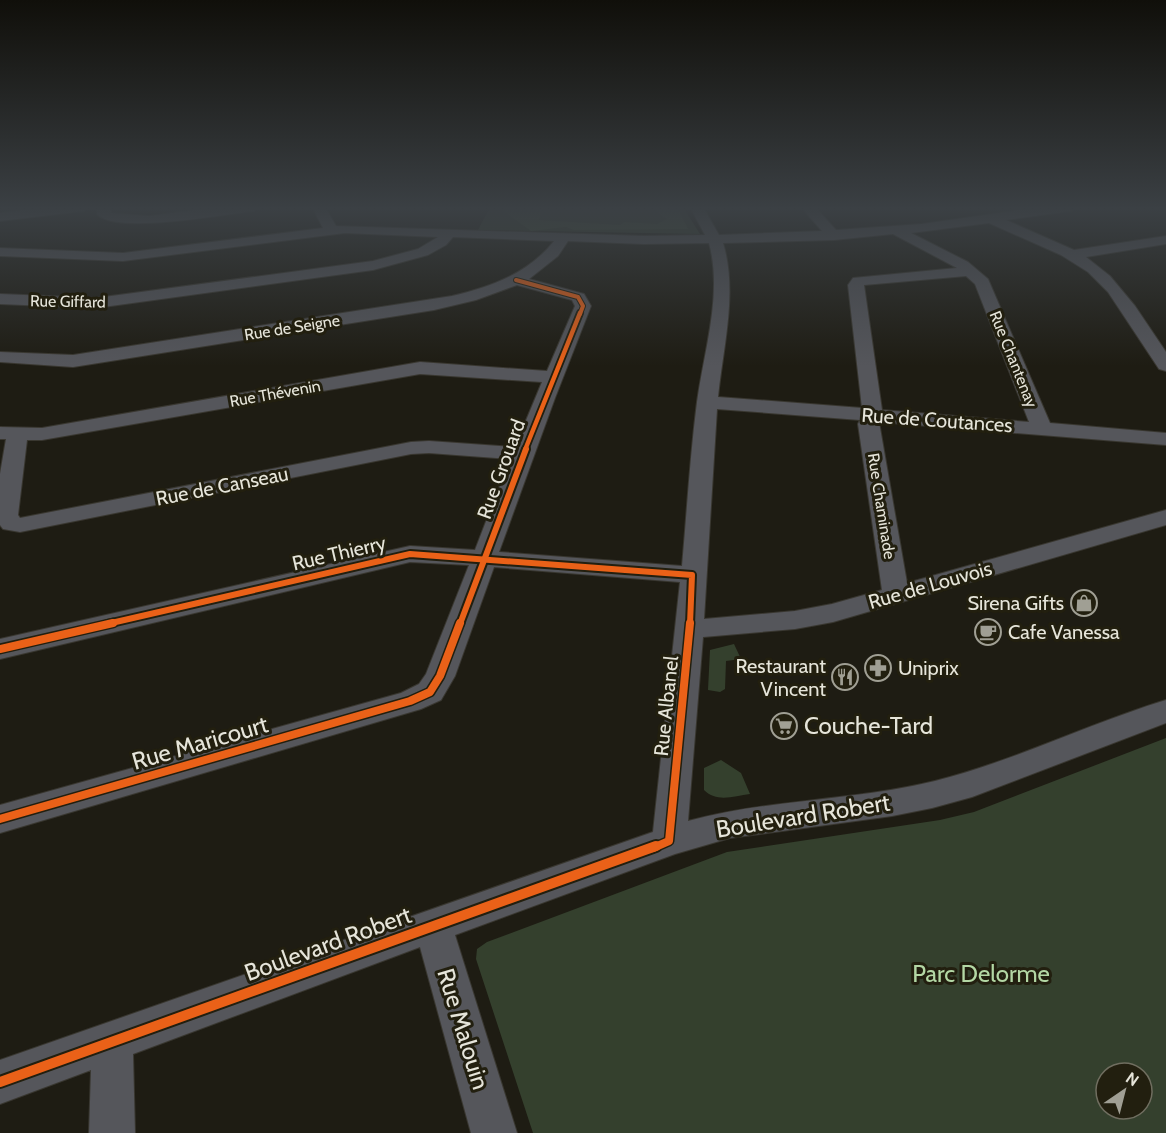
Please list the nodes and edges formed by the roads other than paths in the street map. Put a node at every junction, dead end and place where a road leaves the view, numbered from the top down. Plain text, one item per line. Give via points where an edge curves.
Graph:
1 (393, 260) edge
2 (547, 260) edge
3 (721, 260) edge
4 (951, 260) edge
5 (1078, 260) edge
6 (972, 271) junction
7 (516, 280) junction
8 (0, 299) edge
9 (0, 357) edge
10 (1165, 363) edge
11 (552, 377) junction
12 (707, 402) junction
13 (873, 415) junction
14 (1042, 428) junction
15 (9, 434) edge
16 (1166, 439) edge
17 (524, 454) junction
18 (1166, 517) edge
19 (486, 558) junction
20 (692, 575) junction
21 (896, 595) junction
22 (690, 629) junction
23 (0, 650) edge
24 (410, 701) joint
25 (1166, 711) edge
26 (0, 819) edge
27 (669, 841) junction
28 (433, 925) junction
29 (112, 1043) junction
30 (0, 1082) edge
31 (112, 1133) edge
32 (494, 1133) edge

1 - 8 street, Rue Giffard via 96,303
2 - 7 street, Rue de Seigne
3 - 12 street, Rue Albanel via 723,284
4 - 6 street, Rue Chantenay
5 - 10 street via 1105,280
6 - 13 street, Rue Chaminade via 856,283
6 - 14 street, Rue Chantenay via 982,282
7 - 9 street, Rue de Seigne via 434,305 95,358 72,361
7 - 11 street, Rue Grouard via 574,296 583,303
11 - 15 street, Rue Thévenin via 420,368 42,434
11 - 17 street, Rue Grouard
12 - 13 street, Rue de Coutances
12 - 20 street, Rue Albanel
13 - 14 street, Rue de Coutances
13 - 21 street, Rue Chaminade via 868,424
14 - 16 street, Rue de Coutances
15 - 17 street, Rue de Canseau via 15,444 6,516 11,524 20,525 411,448
17 - 19 street, Rue Grouard
18 - 21 street, Rue de Louvois
19 - 20 street, Rue Thierry
19 - 23 street, Rue Thierry via 400,556
19 - 24 street, Rue Grouard via 436,684 430,692
20 - 22 street, Rue Albanel
21 - 22 street, Rue de Louvois via 816,617
22 - 27 street, Rue Albanel
24 - 26 street, Rue Maricourt
25 - 27 street, Boulevard Robert via 972,784 932,795 730,824
27 - 28 street, Boulevard Robert
28 - 29 street, Boulevard Robert
28 - 32 street, Rue Malouin
29 - 30 street, Boulevard Robert
29 - 31 street

